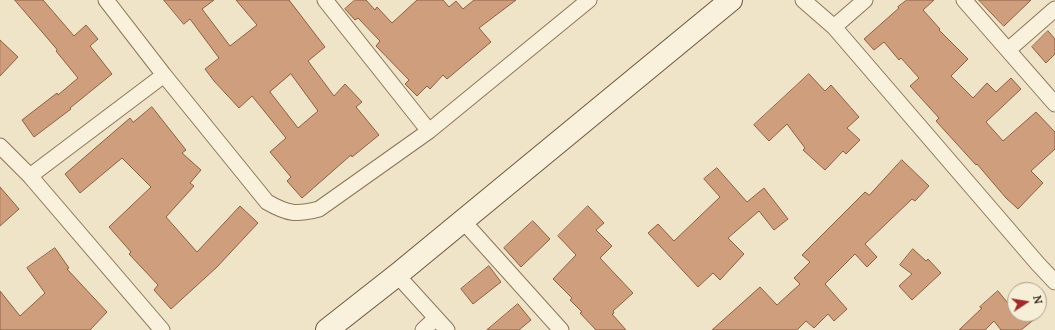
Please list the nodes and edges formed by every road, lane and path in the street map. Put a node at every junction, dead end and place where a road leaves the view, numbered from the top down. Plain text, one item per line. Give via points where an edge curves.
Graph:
1 (106, 0) edge
2 (589, 0) edge
3 (731, 0) edge
4 (803, 0) edge
5 (865, 0) edge
6 (964, 0) edge
7 (329, 2) edge
8 (1055, 10) edge
9 (834, 27) junction
10 (1008, 50) junction
11 (164, 75) junction
12 (1055, 104) edge
13 (429, 131) junction
14 (0, 146) edge
15 (30, 176) junction
16 (463, 221) junction
17 (398, 275) junction
18 (1055, 282) edge
19 (436, 318) junction
20 (162, 330) edge
21 (327, 330) edge
22 (422, 330) edge
23 (447, 330) edge
24 (561, 330) edge

1 - 11 street
2 - 13 street
3 - 16 street
4 - 9 street
5 - 9 street
6 - 10 street
7 - 13 street
8 - 10 street
9 - 18 street
10 - 12 street
11 - 13 street via 267,202 281,210 294,213 319,209
11 - 15 street
14 - 15 street
15 - 20 street
16 - 17 street
16 - 24 street
17 - 19 street
17 - 21 street
19 - 22 street
19 - 23 street

